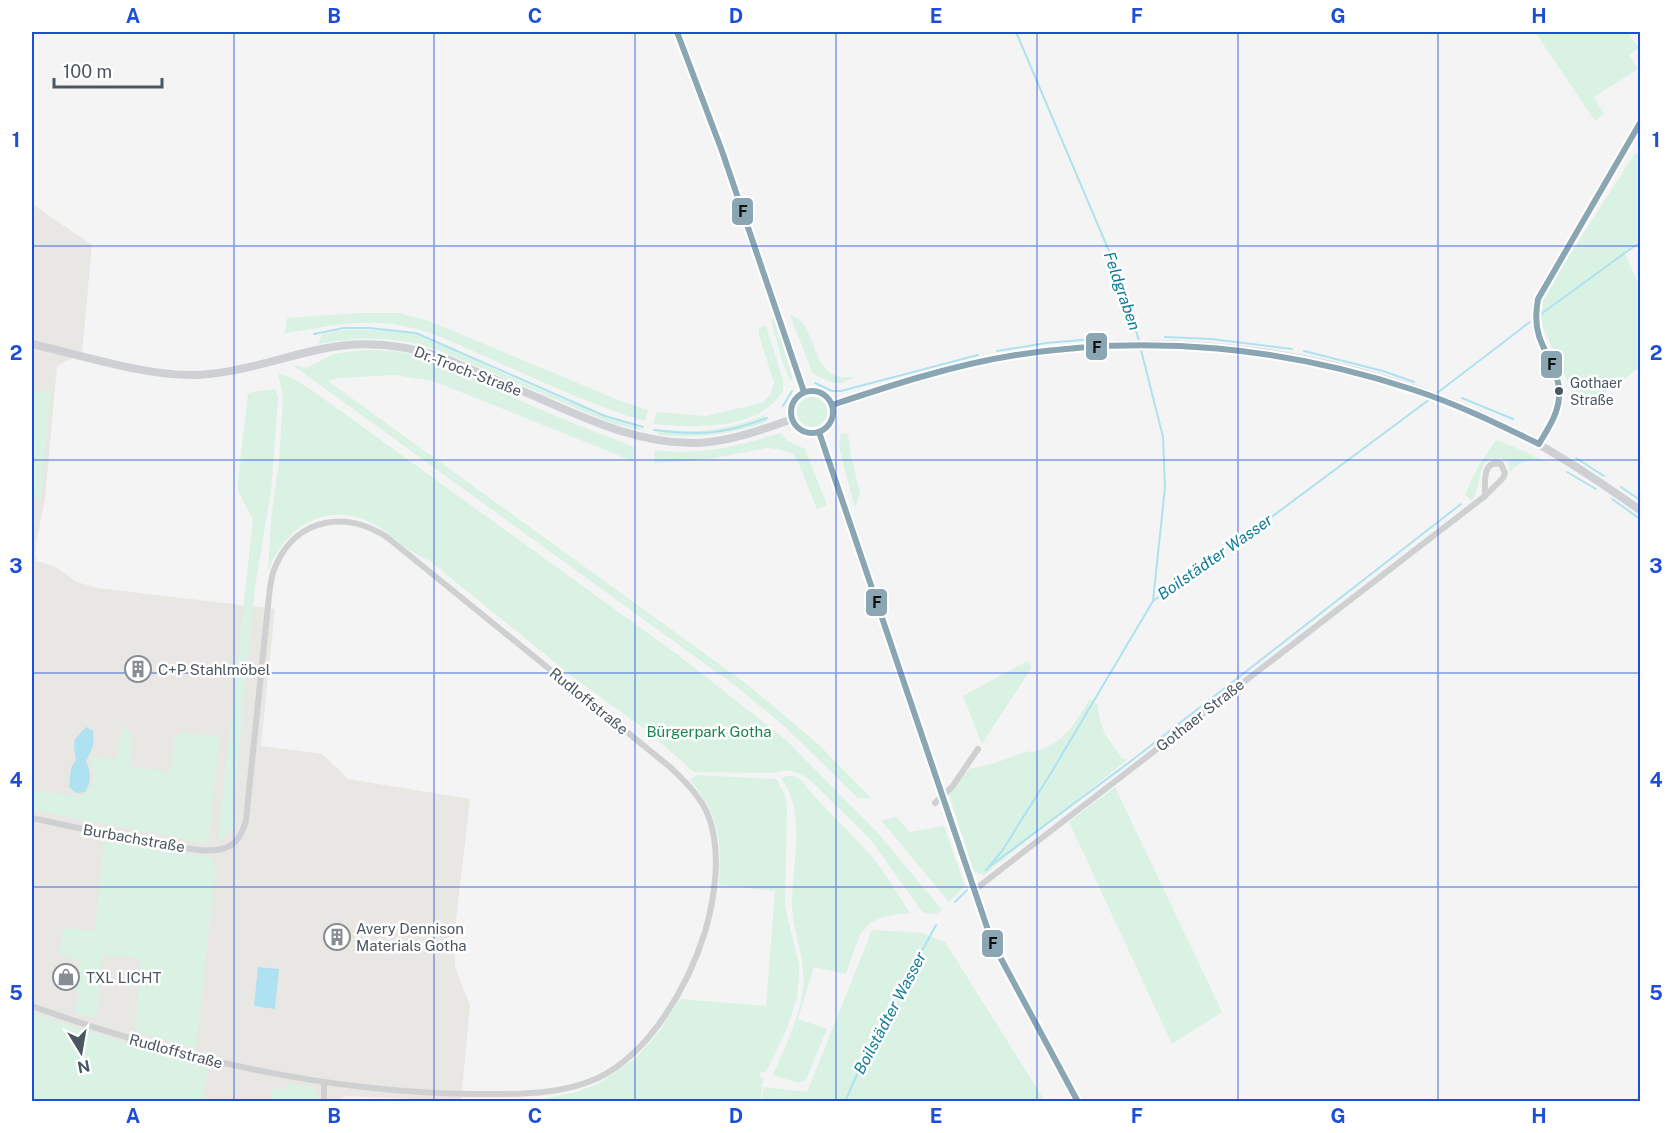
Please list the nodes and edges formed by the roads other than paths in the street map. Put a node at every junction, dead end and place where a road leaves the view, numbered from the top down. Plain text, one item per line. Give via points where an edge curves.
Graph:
1 (677, 32) edge
2 (1641, 123) edge
3 (32, 344) edge
4 (804, 392) junction
5 (832, 405) junction
6 (792, 419) junction
7 (819, 432) junction
8 (1539, 444) junction
9 (1485, 496) junction
10 (1641, 510) edge
11 (978, 749) dead end
12 (938, 800) junction
13 (32, 819) edge
14 (235, 842) joint
15 (973, 891) junction
16 (32, 1006) edge
17 (324, 1082) junction
18 (324, 1101) edge
19 (1077, 1101) edge

1 - 4 main road
2 - 8 street via 1536,305 1538,330 1556,372 1560,396 1556,418
3 - 6 main road, Dr.-Troch-Straße via 167,373 198,375 347,345 420,350 603,425 679,443 716,441
4 - 5 main road via 821,393
4 - 6 main road via 793,403
5 - 7 main road via 831,422
5 - 8 main road via 979,362 1038,352 1129,344 1204,346 1274,354 1371,376 1440,399
6 - 7 main road via 802,431
7 - 12 main road
8 - 10 main road
9 - 9 street, Gothaer Straße via 1487,469 1496,462 1501,464 1503,478
9 - 15 street, Gothaer Straße
11 - 12 street
12 - 15 main road
13 - 14 street, Burbachstraße via 193,849 224,849
14 - 17 street, Rudloffstraße via 246,820 269,596 276,564 302,533 340,520 359,523 388,538 670,767 694,792 707,814 714,840 715,868 709,917 699,951 664,1016 616,1067 573,1087 540,1092 447,1093
15 - 19 main road via 992,942
16 - 17 street, Rudloffstraße via 203,1059
17 - 18 street

